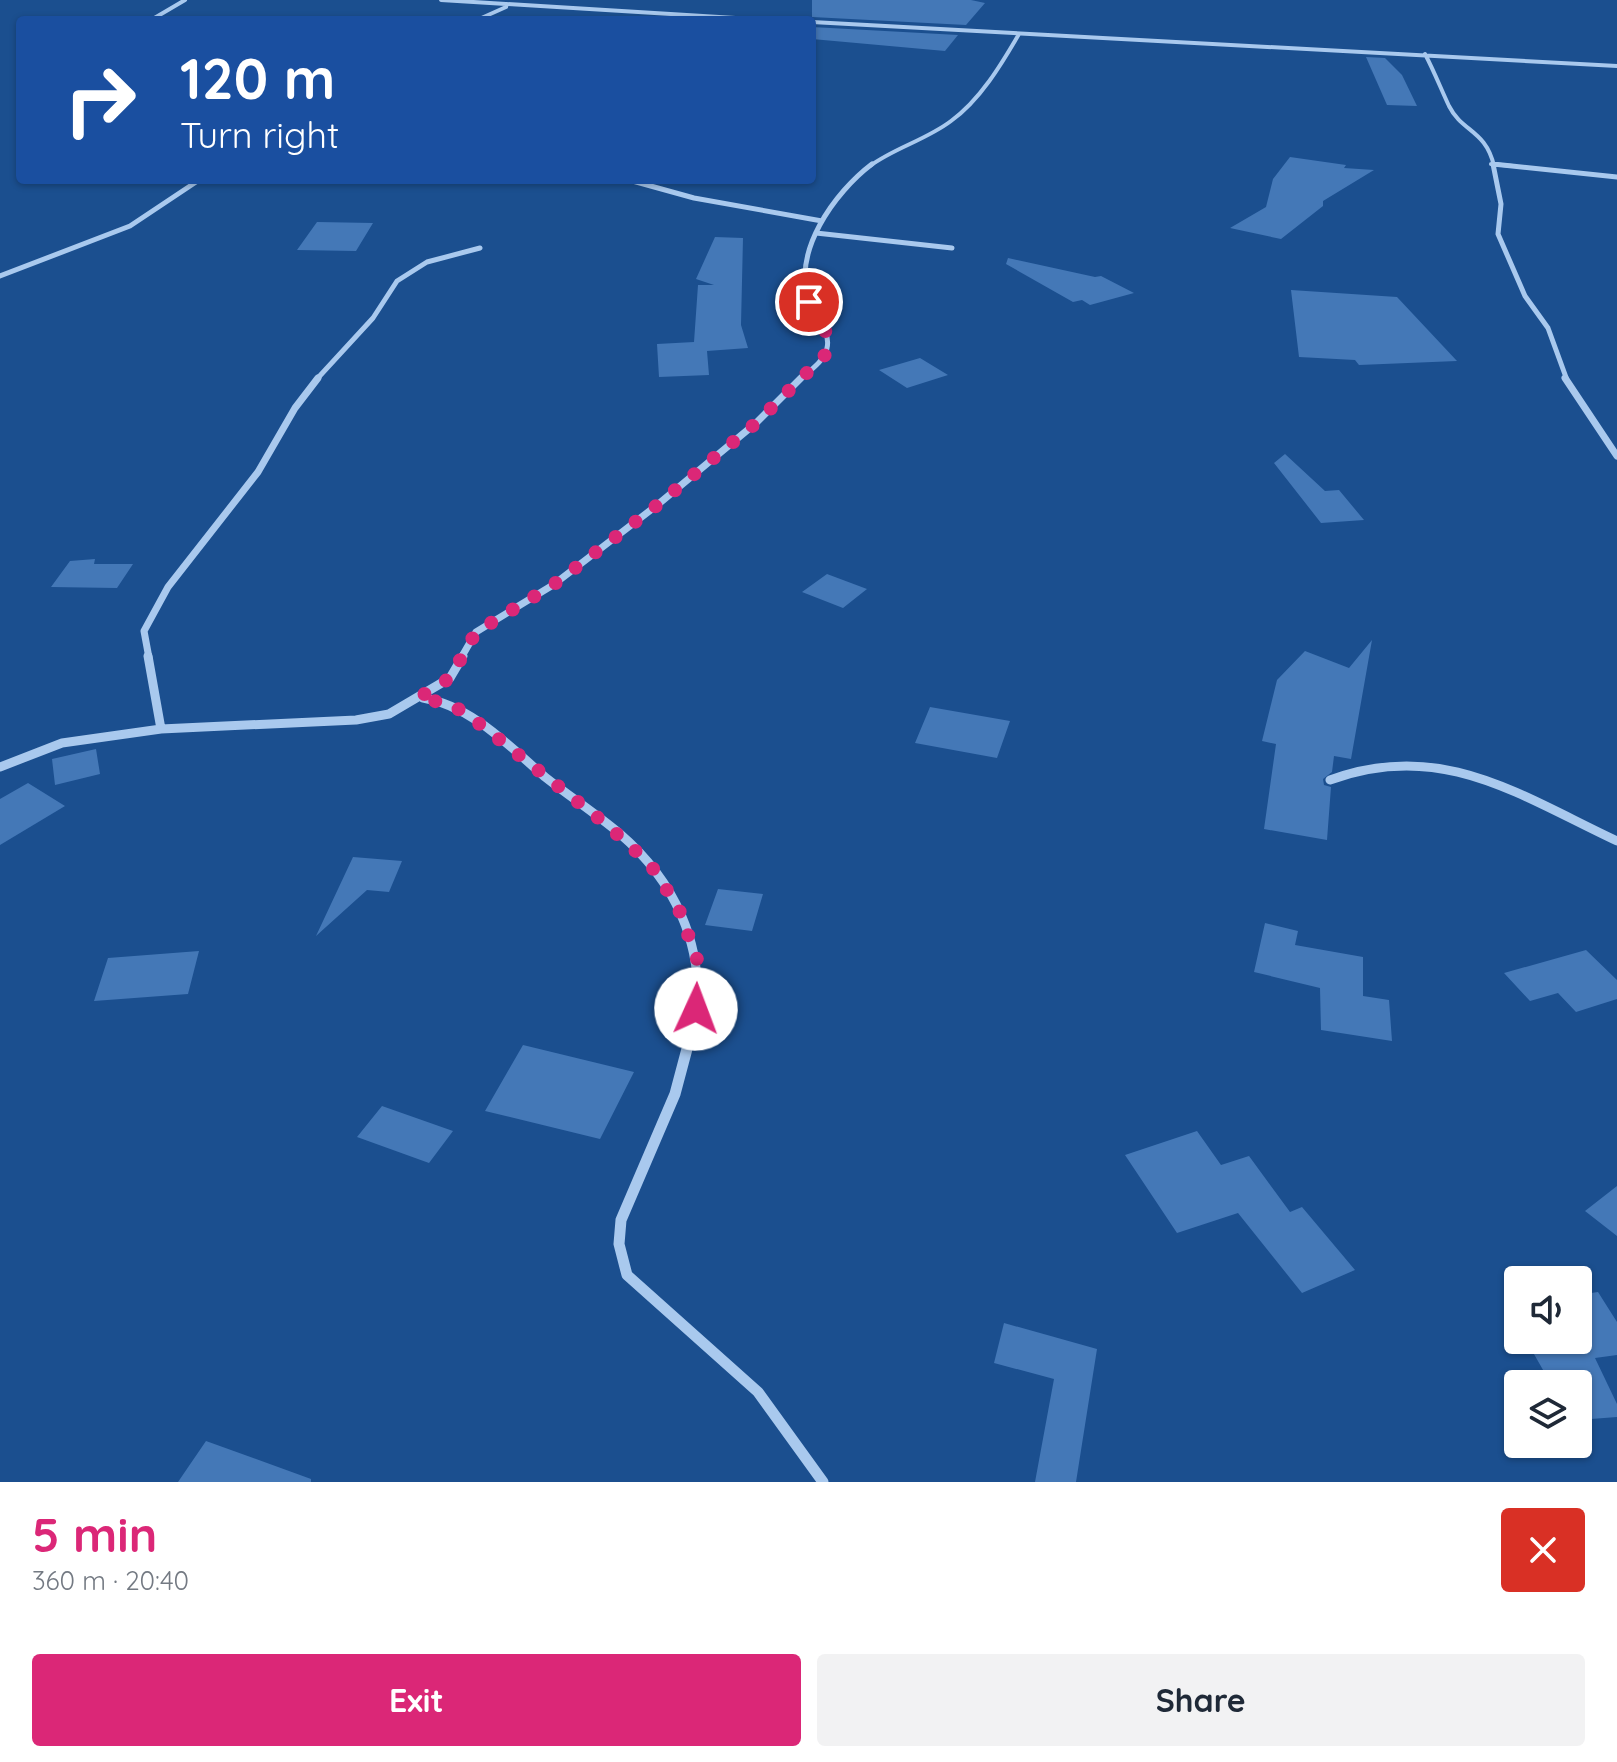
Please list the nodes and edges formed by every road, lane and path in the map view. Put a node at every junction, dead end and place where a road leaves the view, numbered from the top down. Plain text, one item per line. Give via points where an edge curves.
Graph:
1 (185, 0) edge
2 (441, 0) edge
3 (510, 6) junction
4 (158, 16) edge
5 (486, 16) edge
6 (694, 16) edge
7 (816, 22) edge
8 (1019, 34) junction
9 (1425, 54) junction
10 (1617, 66) edge
11 (1491, 164) junction
12 (1617, 177) edge
13 (193, 184) edge
14 (643, 184) edge
15 (822, 221) junction
16 (816, 233) junction
17 (480, 248) dead end
18 (952, 248) dead end
19 (0, 276) edge
20 (1617, 456) edge
21 (418, 698) junction
22 (161, 729) junction
23 (0, 767) edge
24 (1330, 780) dead end
25 (1617, 841) edge
26 (823, 1482) edge

1 - 4 street
2 - 3 street
3 - 5 street
3 - 6 street
7 - 8 street
8 - 9 street
8 - 15 street via 954,118 871,164
9 - 10 street
9 - 11 street via 1450,109 1490,148
11 - 12 street
11 - 20 street via 1501,204 1498,234 1525,296 1548,328 1563,375
13 - 19 street via 130,226
14 - 15 street
15 - 16 street
16 - 18 street
16 - 21 street via 806,284 809,302 827,333 830,345 825,355 756,423 656,506 553,585 476,632 450,678
17 - 22 street via 427,262 397,281 373,318 295,408 240,498 168,587 144,631
21 - 22 street via 389,714 356,720
21 - 26 street via 451,704 607,825 650,864 678,907 698,962 695,1033 617,1235 618,1251 627,1275 758,1392
22 - 23 street via 62,743
24 - 25 street via 1367,767 1445,767

